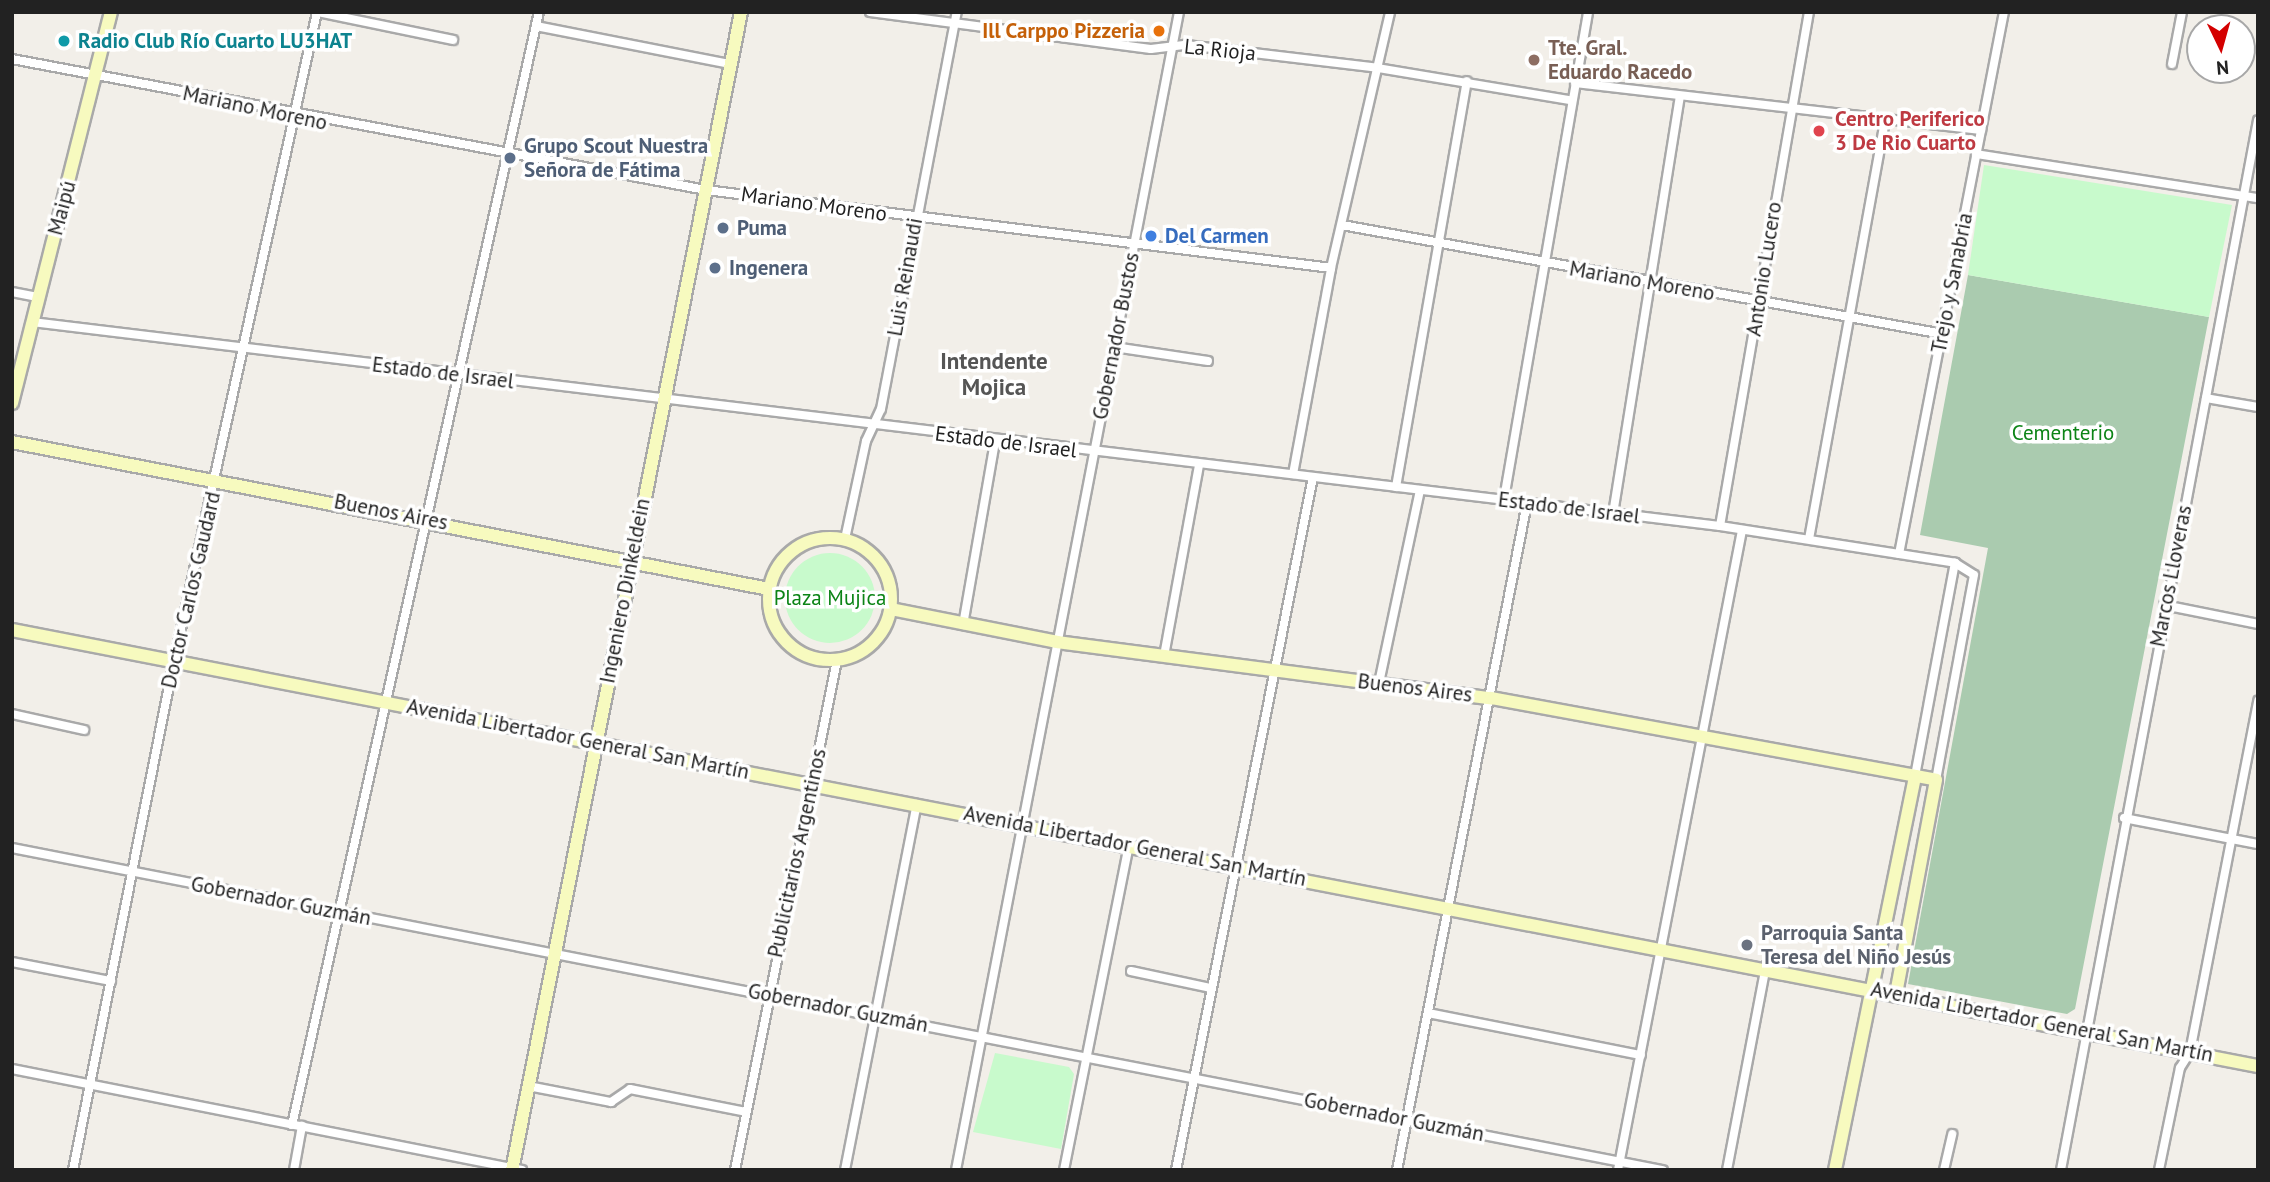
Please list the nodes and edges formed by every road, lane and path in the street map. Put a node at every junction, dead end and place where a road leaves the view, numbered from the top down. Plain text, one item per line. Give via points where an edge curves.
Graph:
1 (111, 12) edge
2 (317, 12) edge
3 (539, 12) edge
4 (741, 12) edge
5 (870, 12) edge
6 (957, 12) edge
7 (1179, 12) edge
8 (1391, 12) edge
9 (1588, 12) edge
10 (1809, 12) edge
11 (2004, 12) edge
12 (2182, 12) edge
13 (955, 22) junction
14 (536, 26) junction
15 (453, 40) dead end
16 (1172, 45) junction
17 (12, 59) edge
18 (730, 64) junction
19 (2172, 64) dead end
20 (1378, 68) junction
21 (97, 75) junction
22 (1467, 81) junction
23 (1575, 83) junction
24 (1680, 96) junction
25 (1570, 100) junction
26 (1788, 108) junction
27 (294, 117) junction
28 (1885, 120) junction
29 (2258, 120) edge
30 (1981, 130) junction
31 (1976, 154) junction
32 (506, 155) junction
33 (706, 190) junction
34 (2243, 195) junction
35 (2258, 198) edge
36 (916, 218) junction
37 (1342, 225) junction
38 (1438, 243) junction
39 (1133, 246) junction
40 (1543, 263) junction
41 (1331, 268) junction
42 (1652, 284) junction
43 (12, 292) edge
44 (38, 297) junction
45 (1759, 302) junction
46 (1851, 317) junction
47 (32, 321) junction
48 (1943, 334) junction
49 (1114, 347) junction
50 (243, 348) junction
51 (1209, 361) dead end
52 (457, 375) junction
53 (2206, 398) junction
54 (660, 401) junction
55 (12, 403) edge
56 (2258, 407) edge
57 (872, 424) junction
58 (995, 441) junction
59 (12, 442) edge
60 (1093, 453) junction
61 (1199, 466) junction
62 (1293, 474) junction
63 (217, 477) junction
64 (1313, 477) junction
65 (1396, 487) junction
66 (1420, 490) junction
67 (1504, 499) junction
68 (1527, 503) junction
69 (1613, 514) junction
70 (426, 519) junction
71 (1720, 526) junction
72 (1742, 530) junction
73 (845, 539) junction
74 (1809, 539) junction
75 (1899, 554) junction
76 (633, 561) junction
77 (1955, 564) junction
78 (769, 589) junction
79 (2164, 605) junction
80 (891, 609) junction
81 (2258, 624) edge
82 (963, 625) junction
83 (12, 630) edge
84 (1057, 642) junction
85 (1164, 656) junction
86 (837, 660) junction
87 (174, 662) junction
88 (1276, 670) junction
89 (1380, 683) junction
90 (1491, 698) junction
91 (2258, 701) edge
92 (386, 702) junction
93 (12, 714) edge
94 (84, 730) dead end
95 (1701, 737) junction
96 (595, 742) junction
97 (1915, 776) junction
98 (1936, 780) junction
99 (813, 785) junction
100 (917, 804) junction
101 (2124, 818) junction
102 (1024, 825) junction
103 (2231, 839) junction
104 (2258, 844) edge
105 (1129, 846) junction
106 (12, 848) edge
107 (1234, 864) junction
108 (133, 873) junction
109 (1446, 904) junction
110 (341, 912) junction
111 (1661, 947) junction
112 (553, 953) junction
113 (12, 962) edge
114 (1766, 966) junction
115 (1131, 971) dead end
116 (111, 981) junction
117 (1211, 988) junction
118 (1872, 988) junction
119 (1896, 993) junction
120 (767, 996) junction
121 (1428, 1013) junction
122 (873, 1015) junction
123 (2084, 1031) junction
124 (981, 1035) junction
125 (2190, 1052) junction
126 (1641, 1055) junction
127 (1087, 1057) junction
128 (2258, 1066) edge
129 (12, 1069) edge
130 (1194, 1077) junction
131 (90, 1084) junction
132 (528, 1086) junction
133 (746, 1112) junction
134 (1407, 1119) junction
135 (292, 1125) junction
136 (302, 1126) junction
137 (1952, 1134) dead end
138 (1619, 1165) edge
139 (516, 1169) edge
140 (73, 1170) edge
141 (294, 1170) edge
142 (735, 1170) edge
143 (845, 1170) edge
144 (956, 1170) edge
145 (1064, 1170) edge
146 (1176, 1170) edge
147 (1397, 1170) edge
148 (1663, 1170) edge
149 (1727, 1170) edge
150 (1835, 1170) edge
151 (1944, 1170) edge
152 (2061, 1170) edge
153 (2159, 1170) edge

1 - 21 main road, Maipú
2 - 15 street
2 - 27 street, Doctor Carlos Gaudard
3 - 14 street
4 - 18 main road, Ingeniero Dinkeldein
5 - 13 street, La Rioja
6 - 13 street, Luis Reinaudi
7 - 16 street, Gobernador Bustos
8 - 20 street
9 - 23 street
10 - 26 street, Antonio Lucero
11 - 30 street, Trejo y Sanabria
12 - 19 street
13 - 16 street, La Rioja via 1151,49
13 - 36 street, Luis Reinaudi
14 - 18 street
14 - 32 street
16 - 20 street, La Rioja
16 - 39 street, Gobernador Bustos
17 - 21 street, Mariano Moreno
18 - 33 main road, Ingeniero Dinkeldein
20 - 22 street, La Rioja
20 - 37 street
21 - 27 street, Mariano Moreno
21 - 44 main road, Maipú
22 - 25 street, La Rioja
22 - 38 street
23 - 24 street
23 - 25 street
24 - 26 street
24 - 42 street
25 - 40 street
26 - 28 street
26 - 45 street, Antonio Lucero
27 - 32 street, Mariano Moreno
27 - 50 street, Doctor Carlos Gaudard
28 - 30 street
28 - 46 street
29 - 34 street, Marcos Lloveras
30 - 31 street, Trejo y Sanabria
31 - 34 street
31 - 48 street, Trejo y Sanabria
32 - 33 street, Mariano Moreno
32 - 52 street
33 - 36 street, Mariano Moreno
33 - 54 main road, Ingeniero Dinkeldein
34 - 35 street
34 - 53 street, Marcos Lloveras
36 - 39 street, Mariano Moreno
36 - 57 street, Luis Reinaudi via 881,408
37 - 38 street, Mariano Moreno
37 - 41 street
38 - 40 street, Mariano Moreno
38 - 65 street
39 - 41 street, Mariano Moreno
39 - 49 street, Gobernador Bustos
40 - 42 street, Mariano Moreno
40 - 67 street
41 - 62 street
42 - 45 street, Mariano Moreno
42 - 69 street
43 - 44 street
44 - 47 main road, Maipú
45 - 46 street, Mariano Moreno
45 - 71 street, Antonio Lucero
46 - 48 street, Mariano Moreno
46 - 74 street
47 - 50 street, Estado de Israel
47 - 55 main road, Maipú
48 - 75 street, Trejo y Sanabria
49 - 51 street
49 - 60 street, Gobernador Bustos
50 - 52 street, Estado de Israel
50 - 63 street, Doctor Carlos Gaudard
52 - 54 street, Estado de Israel
52 - 70 street
53 - 56 street
53 - 79 street, Marcos Lloveras
54 - 57 street, Estado de Israel
54 - 76 main road, Ingeniero Dinkeldein
57 - 58 street, Estado de Israel
57 - 73 street, Luis Reinaudi
58 - 60 street, Estado de Israel
58 - 82 street
59 - 63 main road, Buenos Aires
60 - 61 street, Estado de Israel
60 - 84 street, Gobernador Bustos
61 - 62 street, Estado de Israel
61 - 85 street
62 - 64 street, Estado de Israel
63 - 70 main road, Buenos Aires
63 - 87 street, Doctor Carlos Gaudard
64 - 65 street, Estado de Israel
64 - 88 street
65 - 66 street, Estado de Israel
66 - 67 street, Estado de Israel
66 - 89 street
67 - 68 street, Estado de Israel
68 - 69 street, Estado de Israel
68 - 90 street
69 - 71 street, Estado de Israel
70 - 76 main road, Buenos Aires
70 - 92 street
71 - 72 street, Estado de Israel
72 - 74 street, Estado de Israel
72 - 95 street
73 - 78 main road via 805,542 788,554
73 - 80 main road via 876,558 888,582
74 - 75 street, Estado de Israel
75 - 77 street, Estado de Israel
76 - 78 main road, Buenos Aires
76 - 96 main road, Ingeniero Dinkeldein
77 - 97 street
77 - 98 street, Estado de Israel via 1975,575
78 - 86 main road via 780,635 805,655
79 - 81 street
79 - 101 street, Marcos Lloveras
80 - 82 main road, Buenos Aires
80 - 86 main road via 872,643
82 - 84 main road, Buenos Aires
83 - 87 main road, Avenida Libertador General San Martín
84 - 85 main road, Buenos Aires
84 - 102 street, Gobernador Bustos
85 - 88 main road, Buenos Aires
86 - 99 street, Publicitarios Argentinos
87 - 92 main road, Avenida Libertador General San Martín
87 - 108 street, Doctor Carlos Gaudard
88 - 89 main road, Buenos Aires
88 - 107 street
89 - 90 main road, Buenos Aires
90 - 95 main road, Buenos Aires
90 - 109 street
91 - 103 street
92 - 96 main road, Avenida Libertador General San Martín
92 - 110 street
93 - 94 street
95 - 97 main road, Buenos Aires
95 - 111 street
96 - 99 main road, Avenida Libertador General San Martín
96 - 112 main road, Ingeniero Dinkeldein
97 - 98 main road, Buenos Aires
97 - 118 main road
98 - 119 main road
99 - 100 main road, Avenida Libertador General San Martín
99 - 120 street, Publicitarios Argentinos
100 - 102 main road, Avenida Libertador General San Martín
100 - 122 street
101 - 103 street
101 - 123 street, Marcos Lloveras
102 - 105 main road, Avenida Libertador General San Martín
102 - 124 street, Gobernador Bustos
103 - 104 street
103 - 125 street
105 - 107 main road, Avenida Libertador General San Martín
105 - 127 street
106 - 108 street, Gobernador Guzmán
107 - 109 main road, Avenida Libertador General San Martín
107 - 117 street
108 - 110 street, Gobernador Guzmán
108 - 116 street, Doctor Carlos Gaudard
109 - 111 main road, Avenida Libertador General San Martín
109 - 121 street
110 - 112 street, Gobernador Guzmán
110 - 135 street
111 - 114 main road, Avenida Libertador General San Martín
111 - 126 street
112 - 120 street, Gobernador Guzmán
112 - 132 main road, Ingeniero Dinkeldein
113 - 116 street
114 - 118 main road, Avenida Libertador General San Martín
114 - 149 street
115 - 117 street
116 - 131 street, Doctor Carlos Gaudard
117 - 130 street
118 - 119 main road, Avenida Libertador General San Martín
118 - 150 main road
119 - 123 main road, Avenida Libertador General San Martín
120 - 122 street, Gobernador Guzmán
120 - 133 street, Publicitarios Argentinos
121 - 126 street
121 - 134 street
122 - 124 street, Gobernador Guzmán
122 - 143 street
123 - 125 main road, Avenida Libertador General San Martín
123 - 152 street, Marcos Lloveras
124 - 127 street, Gobernador Guzmán
124 - 144 street, Gobernador Bustos
125 - 128 main road, Avenida Libertador General San Martín
125 - 153 street via 2180,1068
126 - 138 street
127 - 130 street, Gobernador Guzmán
127 - 145 street
129 - 131 street
130 - 134 street, Gobernador Guzmán
130 - 146 street
131 - 135 street
131 - 140 street, Doctor Carlos Gaudard
132 - 133 street via 611,1101 629,1089
132 - 139 main road, Ingeniero Dinkeldein
133 - 142 street, Publicitarios Argentinos
134 - 138 street, Gobernador Guzmán
134 - 147 street
135 - 136 street
136 - 139 street
136 - 141 street
137 - 151 street
138 - 148 street, Gobernador Guzmán

